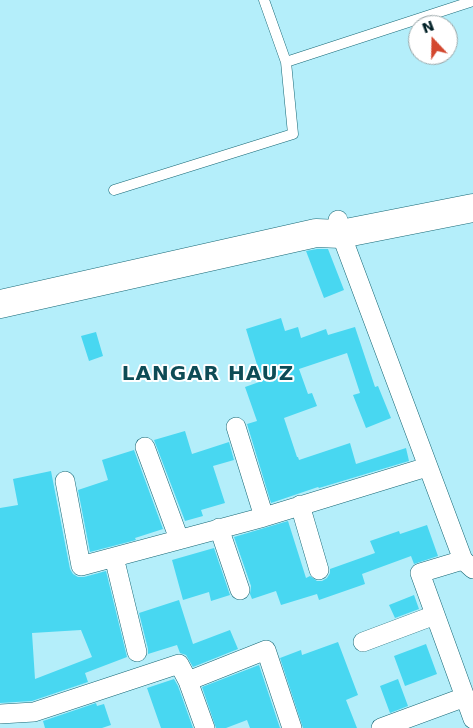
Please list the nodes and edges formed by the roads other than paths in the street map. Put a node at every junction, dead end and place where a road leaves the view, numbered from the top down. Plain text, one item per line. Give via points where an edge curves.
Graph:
1 (264, 0) edge
2 (473, 1) edge
3 (286, 62) junction
4 (114, 190) dead end
5 (473, 192) edge
6 (473, 208) edge
7 (331, 229) junction
8 (0, 304) edge
9 (236, 427) dead end
10 (145, 447) dead end
11 (427, 467) junction
12 (65, 481) dead end
13 (300, 505) junction
14 (264, 517) junction
15 (219, 528) junction
16 (179, 539) junction
17 (114, 557) junction
18 (468, 565) edge
19 (319, 570) dead end
20 (240, 590) dead end
21 (435, 615) junction
22 (363, 642) dead end
23 (137, 652) dead end
24 (188, 681) junction
25 (465, 697) junction
26 (0, 714) edge
27 (473, 719) edge
28 (205, 728) edge
29 (292, 728) edge
30 (381, 728) edge

1 - 3 lane
2 - 3 lane
3 - 4 lane via 293,134
5 - 7 street via 375,211
6 - 7 street
7 - 8 street
7 - 11 street
9 - 14 street
10 - 16 street
11 - 13 street
11 - 18 street
12 - 17 street via 81,566
13 - 14 street
13 - 19 street
14 - 15 street
15 - 16 street
15 - 20 street
16 - 17 street
17 - 23 street
18 - 21 street via 420,573
21 - 22 street
21 - 25 street
24 - 26 street via 179,664 34,712
24 - 28 street
24 - 29 street via 266,650
25 - 27 street
25 - 30 street

